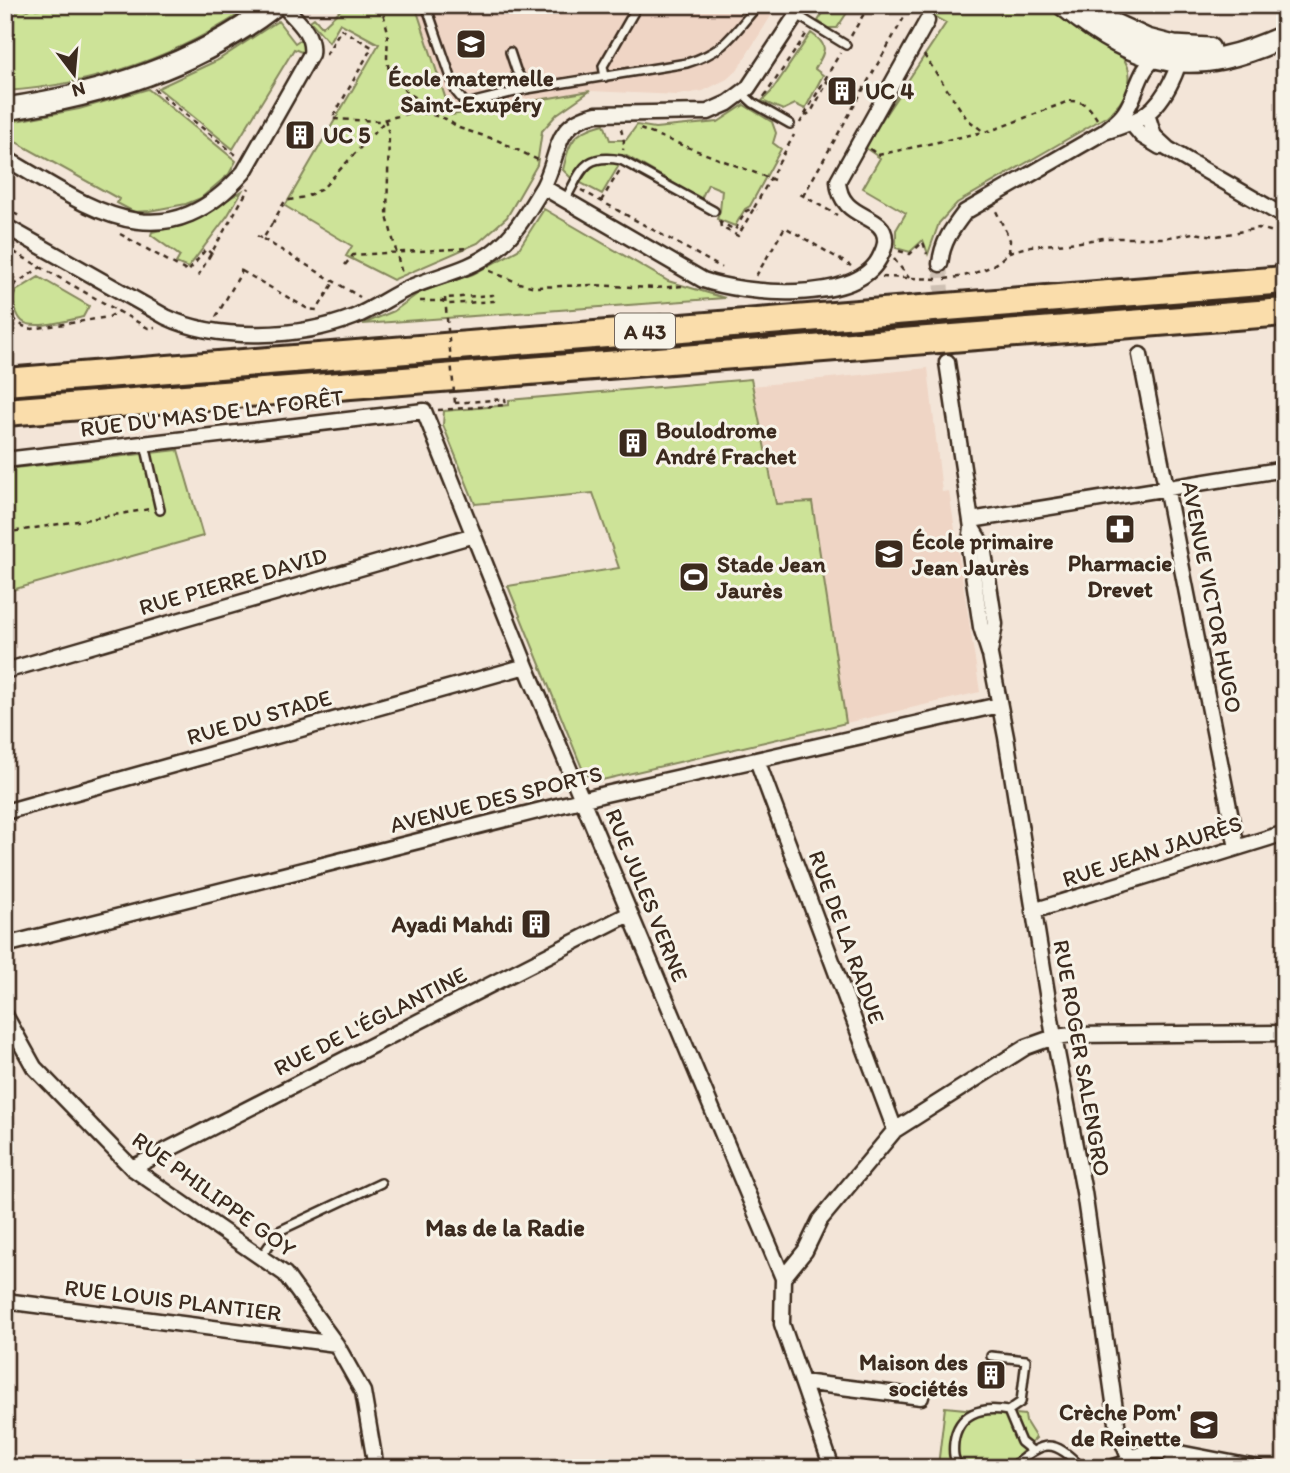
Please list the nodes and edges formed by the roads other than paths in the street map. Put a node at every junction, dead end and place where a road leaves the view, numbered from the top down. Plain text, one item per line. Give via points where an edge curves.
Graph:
1 (275, 5) edge
2 (283, 5) edge
3 (426, 5) edge
4 (638, 5) edge
5 (758, 5) edge
6 (1064, 5) edge
7 (1071, 5) edge
8 (800, 10) edge
9 (927, 21) road end
10 (1285, 27) edge
11 (1285, 36) edge
12 (846, 44) road end
13 (1126, 48) junction
14 (510, 52) dead end
15 (1169, 56) junction
16 (605, 77) junction
17 (1139, 77) junction
18 (527, 89) junction
19 (742, 93) junction
20 (5, 109) edge
21 (1147, 114) junction
22 (1127, 119) junction
23 (790, 124) dead end
24 (1168, 149) junction
25 (5, 158) edge
26 (554, 194) junction
27 (714, 211) dead end
28 (1285, 217) edge
29 (5, 226) edge
30 (934, 260) tunnel mouth
31 (1285, 280) edge
32 (1285, 312) edge
33 (1140, 355) dead end
34 (947, 362) tunnel mouth
35 (5, 382) edge
36 (99, 405) junction
37 (424, 411) joint
38 (5, 412) edge
39 (5, 421) edge
40 (145, 444) junction
41 (5, 460) edge
42 (1285, 470) edge
43 (1167, 489) junction
44 (160, 509) road end
45 (971, 524) junction
46 (474, 535) junction
47 (526, 666) junction
48 (5, 671) edge
49 (999, 705) junction
50 (757, 760) junction
51 (584, 800) junction
52 (5, 812) edge
53 (1285, 833) edge
54 (1237, 848) junction
55 (1033, 911) junction
56 (629, 914) junction
57 (5, 945) edge
58 (5, 1015) edge
59 (1285, 1032) edge
60 (1054, 1037) junction
61 (895, 1130) junction
62 (132, 1168) junction
63 (381, 1183) dead end
64 (261, 1257) junction
65 (783, 1278) junction
66 (5, 1301) edge
67 (336, 1344) junction
68 (991, 1356) dead end
69 (802, 1382) junction
70 (921, 1397) dead end
71 (1007, 1411) junction
72 (1031, 1450) junction
73 (1189, 1456) junction
74 (1130, 1463) edge
75 (955, 1466) edge
76 (1237, 1467) edge
77 (376, 1468) edge
78 (832, 1468) edge
79 (1010, 1468) edge
80 (1082, 1468) edge
81 (1098, 1468) edge
82 (1167, 1468) edge
83 (1258, 1468) edge

1 - 20 main road via 196,56 148,75 61,100
2 - 25 street via 310,36 311,54 229,189 189,214 150,223 128,221 89,206
3 - 18 lane via 456,92 466,104
4 - 16 lane via 604,66
5 - 16 lane via 719,50 706,57
6 - 13 main road
7 - 15 main road via 1147,40
8 - 12 lane via 813,25
8 - 19 street
9 - 26 street via 840,174 838,187 846,206 881,227 888,247 875,266 854,281 789,292 752,291 709,282
10 - 15 main road via 1259,38
11 - 15 main road via 1208,62
13 - 15 main road
13 - 17 street
14 - 18 lane
15 - 17 street via 1145,67
15 - 21 street via 1163,99
16 - 18 lane
17 - 22 street
19 - 23 lane
19 - 26 street via 708,112 580,118 563,133 553,166
21 - 22 street
21 - 24 street via 1154,136
22 - 24 street via 1154,145
22 - 30 street via 965,212
24 - 28 street
26 - 27 lane via 597,158 621,159
26 - 29 street via 475,263 409,288 353,317 278,332 212,331 182,324
31 - 35 highway, A 43
32 - 36 highway, A 43
33 - 43 street, AVENUE VICTOR HUGO
34 - 45 street, RUE ROGER SALENGRO
36 - 38 highway, A 43
36 - 39 highway
37 - 40 street, RUE DU MAS DE LA FORÊT
37 - 46 street, RUE JULES VERNE
40 - 41 street, RUE DU MAS DE LA FORÊT
40 - 44 lane
42 - 43 street
43 - 45 street
43 - 54 street, AVENUE VICTOR HUGO
45 - 49 street, RUE ROGER SALENGRO via 983,545 995,624 990,655
46 - 47 street, RUE JULES VERNE
46 - 48 street, RUE PIERRE DAVID
47 - 51 street, RUE JULES VERNE
47 - 52 street, RUE DU STADE
49 - 50 street, AVENUE DES SPORTS
49 - 55 street, RUE ROGER SALENGRO
50 - 51 street, AVENUE DES SPORTS
50 - 61 street, RUE DE LA RADUE
51 - 56 street, RUE JULES VERNE
51 - 57 street, AVENUE DES SPORTS
53 - 54 street, RUE JEAN JAURÈS
54 - 55 street, RUE JEAN JAURÈS
55 - 60 street, RUE ROGER SALENGRO
56 - 62 street, RUE DE L'ÉGLANTINE
56 - 65 street, RUE JULES VERNE
58 - 62 street, RUE PHILIPPE GOY via 34,1067
59 - 60 street
60 - 61 street via 1026,1046
60 - 74 street, RUE ROGER SALENGRO via 1084,1192 1118,1430
61 - 65 street via 820,1220 805,1251
62 - 64 street, RUE PHILIPPE GOY
63 - 64 lane via 279,1231
64 - 67 street, RUE PHILIPPE GOY via 285,1274
65 - 69 street via 782,1324
66 - 67 street, RUE LOUIS PLANTIER
67 - 77 street, RUE PHILIPPE GOY via 363,1392
68 - 71 lane via 1026,1360 1021,1402
69 - 70 street
69 - 78 street
71 - 72 lane via 1021,1442
71 - 75 lane via 989,1407 970,1415 956,1429
72 - 79 lane
72 - 80 lane via 1046,1445 1063,1450
73 - 74 street via 1149,1451
73 - 76 street
73 - 82 street
74 - 81 lane
76 - 83 street

